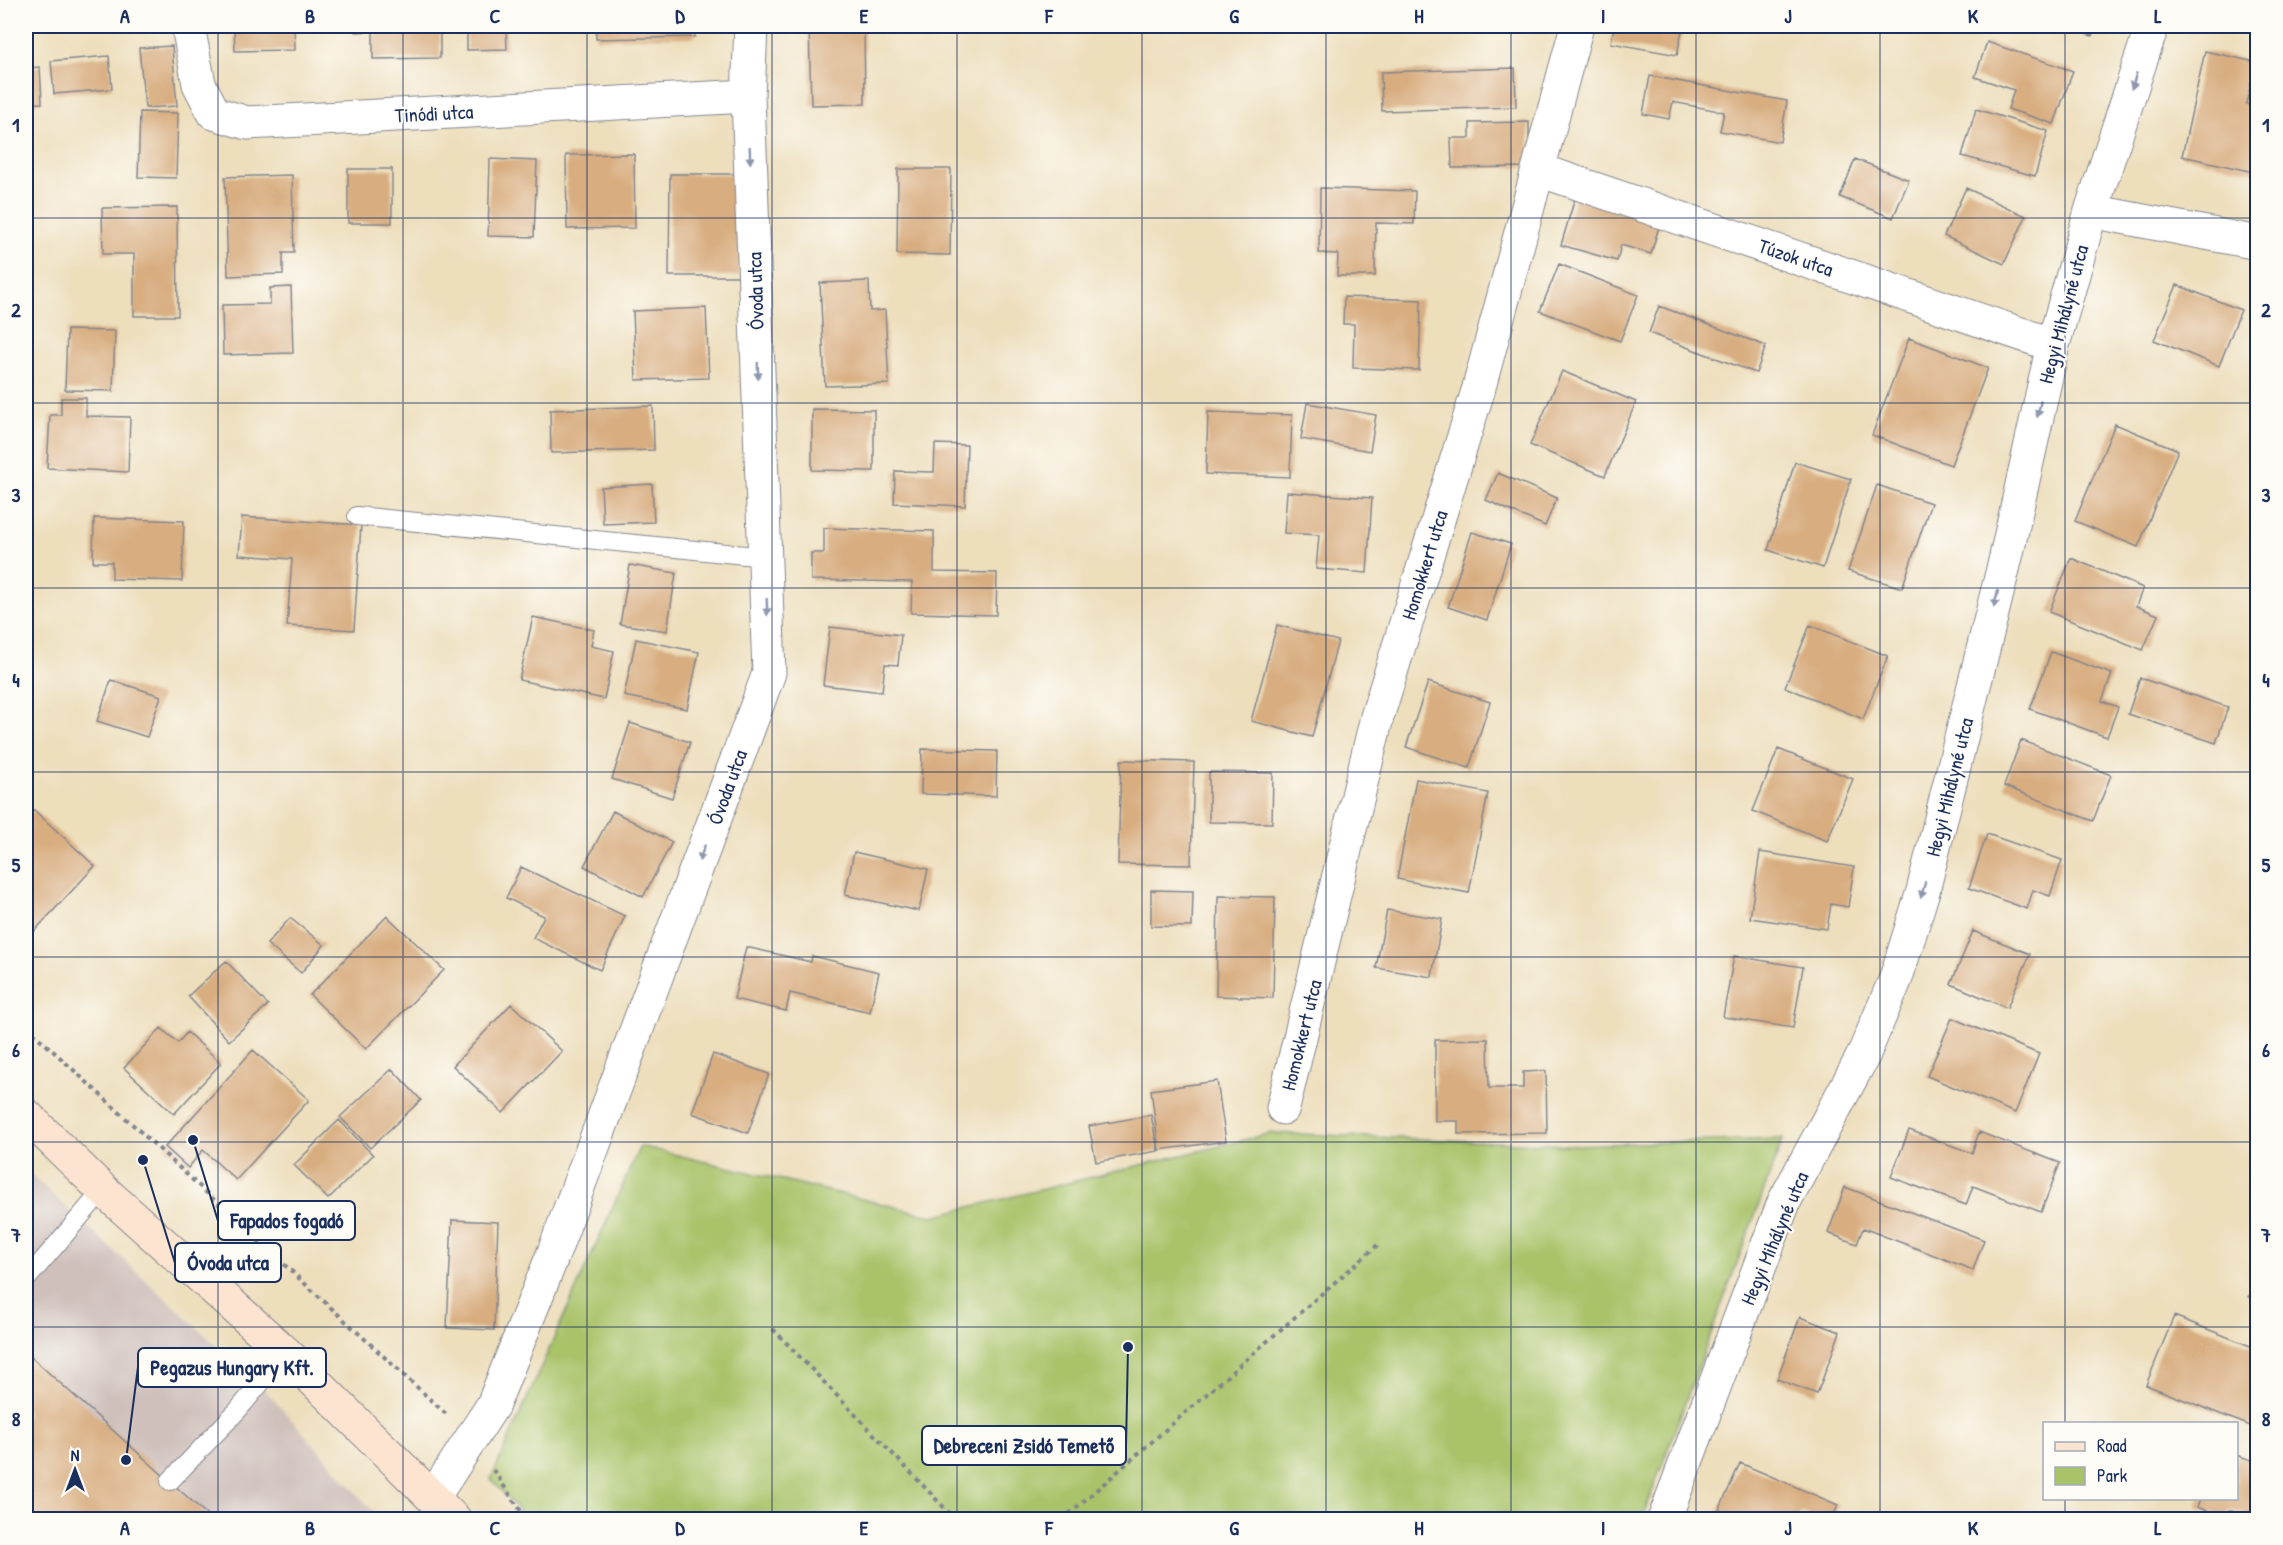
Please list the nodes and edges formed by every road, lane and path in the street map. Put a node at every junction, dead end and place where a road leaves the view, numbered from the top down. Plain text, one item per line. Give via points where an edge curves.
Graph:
1 (188, 26) edge
2 (751, 26) edge
3 (1577, 26) edge
4 (2152, 26) edge
5 (748, 96) junction
6 (1539, 170) junction
7 (2091, 211) junction
8 (2258, 243) edge
9 (2053, 345) junction
10 (357, 516) dead end
11 (765, 557) junction
12 (26, 1026) edge
13 (1283, 1108) dead end
14 (26, 1115) edge
15 (103, 1190) junction
16 (1380, 1243) dead end
17 (26, 1280) edge
18 (773, 1329) dead end
19 (286, 1353) junction
20 (473, 1439) junction
21 (170, 1481) dead end
22 (444, 1508) edge
23 (527, 1520) edge
24 (956, 1520) edge
25 (1062, 1520) edge
26 (1664, 1520) edge

1 - 5 street, Tinódi utca via 199,84 214,113 247,123
2 - 5 street, Óvoda utca
3 - 6 street, Homokkert utca
4 -> 7 street, Hegyi Mihályné utca
5 -> 11 street, Óvoda utca
6 - 9 street, Túzok utca
6 - 13 street, Homokkert utca via 1478,391 1377,717
7 - 8 street
7 - 9 street, Hegyi Mihályné utca
9 -> 26 street, Hegyi Mihályné utca via 1998,592 1923,891 1896,978 1863,1056 1784,1202
10 - 11 lane
11 -> 20 street, Óvoda utca via 769,673 554,1251 493,1405
12 - 20 path
14 - 15 street
15 - 17 lane
15 - 19 street
16 - 25 path
18 - 24 path
19 - 21 lane
19 - 22 street
20 - 22 street, Óvoda utca
20 - 23 path

